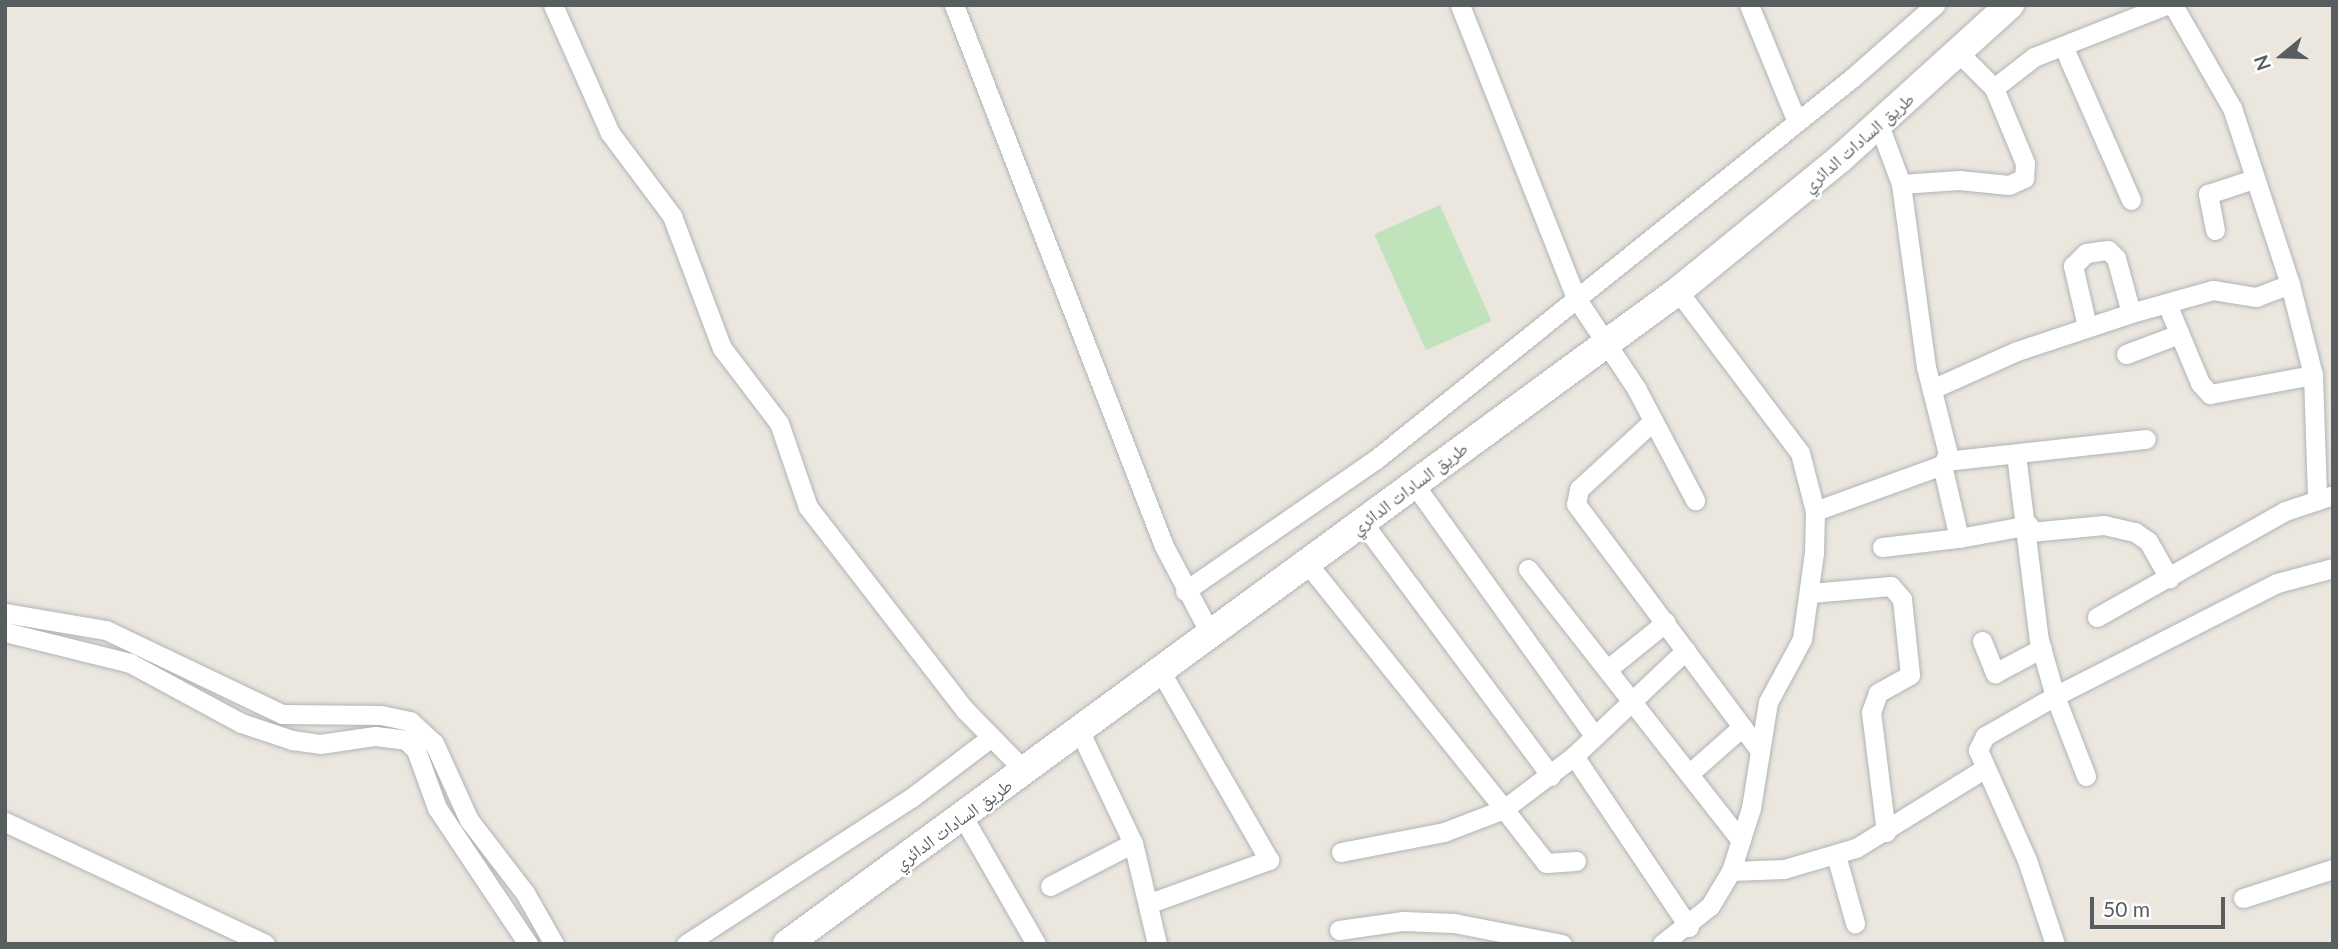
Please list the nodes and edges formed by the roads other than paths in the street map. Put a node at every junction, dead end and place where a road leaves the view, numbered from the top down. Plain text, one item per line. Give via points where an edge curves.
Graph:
1 (553, 5) edge
2 (954, 5) edge
3 (1460, 5) edge
4 (1749, 5) edge
5 (1935, 5) edge
6 (2010, 5) edge
7 (2166, 5) edge
8 (2173, 5) edge
9 (2064, 48) junction
10 (1958, 52) junction
11 (1994, 88) junction
12 (1797, 122) junction
13 (1879, 125) junction
14 (2254, 180) junction
15 (1902, 184) junction
16 (2131, 200) dead end
17 (2215, 230) dead end
18 (2290, 284) junction
19 (1678, 291) junction
20 (1576, 298) junction
21 (2167, 304) junction
22 (2131, 313) junction
23 (2087, 326) junction
24 (2179, 334) junction
25 (1608, 342) junction
26 (2126, 354) dead end
27 (2313, 375) junction
28 (1932, 389) junction
29 (1653, 421) junction
30 (2146, 439) dead end
31 (2016, 454) junction
32 (1944, 463) junction
33 (1414, 484) junction
34 (2325, 496) edge
35 (1695, 500) dead end
36 (1815, 511) junction
37 (1363, 523) junction
38 (2029, 528) junction
39 (1959, 538) junction
40 (1882, 547) dead end
41 (1307, 563) junction
42 (2333, 568) edge
43 (1528, 569) dead end
44 (2169, 578) junction
45 (1185, 591) junction
46 (1811, 593) junction
47 (5, 613) edge
48 (2097, 617) dead end
49 (1666, 622) junction
50 (5, 632) edge
51 (1211, 635) junction
52 (1982, 641) dead end
53 (2042, 648) junction
54 (1686, 650) junction
55 (1609, 668) junction
56 (1161, 672) junction
57 (219, 683) junction
58 (2055, 696) junction
59 (1632, 698) junction
60 (208, 702) junction
61 (1742, 727) junction
62 (1080, 732) junction
63 (1594, 735) junction
64 (990, 738) junction
65 (1760, 751) junction
66 (1574, 756) junction
67 (1984, 769) junction
68 (1025, 771) junction
69 (1691, 772) junction
70 (1551, 776) junction
71 (2087, 776) dead end
72 (1504, 810) junction
73 (963, 817) junction
74 (5, 822) edge
75 (1886, 832) junction
76 (1741, 841) junction
77 (1133, 843) junction
78 (1341, 852) dead end
79 (1836, 855) junction
80 (1576, 860) dead end
81 (2333, 869) edge
82 (1731, 871) junction
83 (1050, 886) dead end
84 (2243, 898) dead end
85 (1150, 903) junction
86 (1855, 923) dead end
87 (1689, 927) junction
88 (1339, 930) dead end
89 (265, 944) edge
90 (528, 944) edge
91 (554, 944) edge
92 (686, 944) edge
93 (787, 944) edge
94 (1036, 944) edge
95 (1157, 944) edge
96 (1562, 944) edge
97 (1662, 944) edge
98 (2055, 944) edge

1 - 64 street via 610,134 672,216 722,348 779,423 808,507
2 - 45 street
3 - 20 street
4 - 12 street
5 - 12 street
6 - 10 main road, طريق السادات الدائري
7 - 9 street
8 - 14 street via 2221,84
9 - 11 street via 2024,63
9 - 16 street
10 - 11 street
10 - 13 main road, طريق السادات الدائري
11 - 15 street via 2025,163 2024,178 2009,184 1959,180
12 - 20 street
13 - 15 street
13 - 19 main road, طريق السادات الدائري
14 - 17 street via 2208,194
14 - 18 street
15 - 28 street
18 - 21 street via 2269,295 2213,290
18 - 27 street
19 - 25 main road, طريق السادات الدائري
19 - 36 street via 1782,424 1809,477
20 - 25 street
20 - 45 street via 1375,460
21 - 22 street
21 - 24 street
22 - 23 street
22 - 23 street via 2116,258 2108,250 2086,253 2073,266
23 - 28 street
24 - 26 street
24 - 27 street via 2210,394
25 - 29 street
25 - 33 main road, طريق السادات الدائري
27 - 34 street
28 - 32 street via 1947,444
29 - 35 street
29 - 49 street via 1579,489 1575,499
30 - 31 street
31 - 32 street
31 - 38 street
32 - 36 street
32 - 39 street
33 - 37 main road, طريق السادات الدائري
33 - 63 street
34 - 44 street
36 - 46 street
37 - 41 main road, طريق السادات الدائري
37 - 70 street
38 - 39 street
38 - 44 street via 2104,525 2135,532 2148,541
38 - 53 street
39 - 40 street
41 - 51 main road, طريق السادات الدائري
41 - 72 street
42 - 58 street via 2277,583
43 - 55 street
44 - 48 street
45 - 51 street
46 - 65 street via 1797,654 1772,689
46 - 75 street via 1891,586 1902,599 1910,675 1878,693 1871,712
47 - 57 street via 84,622
49 - 54 street
49 - 55 street
50 - 60 street via 130,663
51 - 56 main road, طريق السادات الدائري
52 - 53 street via 1995,673
53 - 58 street
54 - 59 street
54 - 61 street
55 - 59 street
56 - 62 main road, طريق السادات الدائري
56 - 85 street via 1269,860
57 - 60 street
57 - 91 street via 282,714 381,715 424,729 469,820 525,892
58 - 67 street via 1985,736 1978,750
58 - 71 street
59 - 63 street
59 - 69 street
60 - 90 street via 253,728 308,743 375,736 406,740 416,750 437,808
61 - 65 street
61 - 69 street
62 - 68 main road, طريق السادات الدائري
62 - 77 street
63 - 66 street
64 - 68 street
64 - 92 street via 911,798
65 - 76 street
66 - 70 street
66 - 87 street
67 - 75 street
67 - 98 street via 2022,848
68 - 73 main road, طريق السادات الدائري
69 - 76 street
70 - 72 street
72 - 78 street via 1444,832
72 - 80 street via 1546,863
73 - 93 main road, طريق السادات الدائري
73 - 94 street
74 - 89 street
75 - 79 street
76 - 82 street
77 - 83 street
77 - 85 street
79 - 82 street via 1784,869
79 - 86 street
81 - 84 street
82 - 87 street
85 - 95 street
87 - 97 street
88 - 96 street via 1443,922

